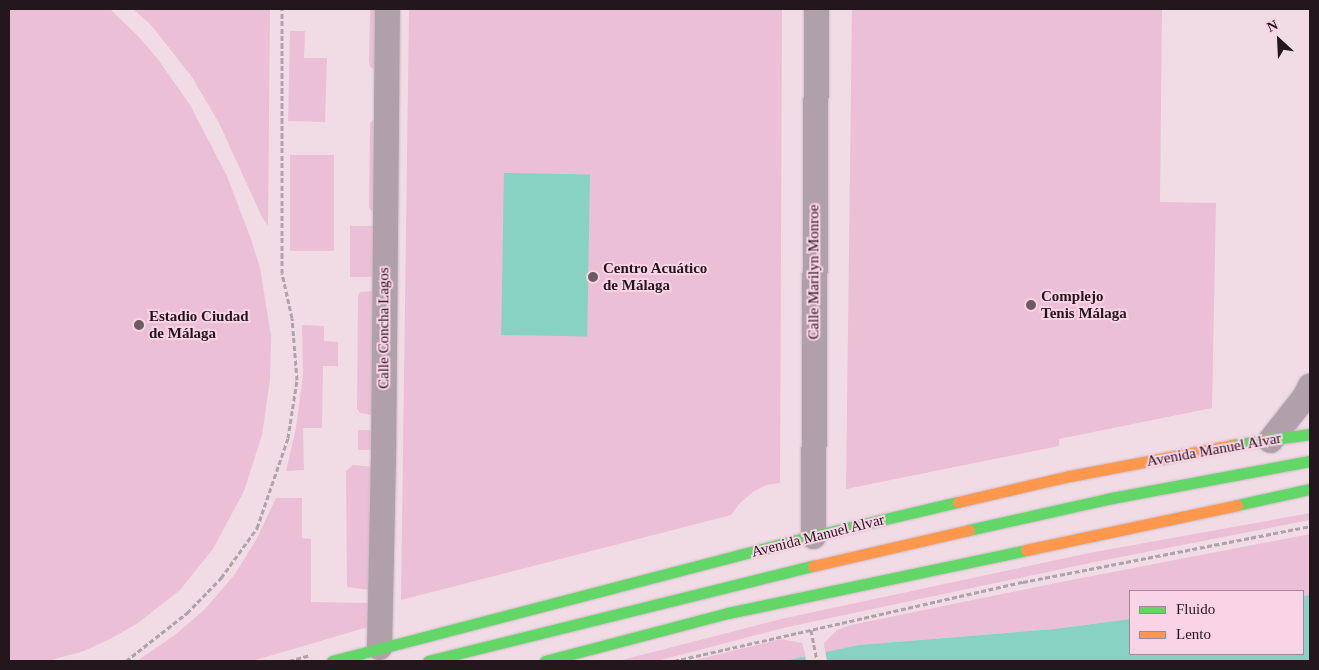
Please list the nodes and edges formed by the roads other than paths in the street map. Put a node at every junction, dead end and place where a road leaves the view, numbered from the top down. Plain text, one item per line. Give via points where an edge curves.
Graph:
1 (387, 9) edge
2 (816, 9) edge
3 (1307, 391) edge
4 (1310, 434) edge
5 (1270, 440) junction
6 (1310, 461) edge
7 (1310, 489) edge
8 (813, 536) junction
9 (379, 647) junction
10 (332, 661) edge
11 (428, 661) edge
12 (545, 661) edge

1 - 9 street, Calle Concha Lagos
2 - 8 street, Calle Marilyn Monroe
3 - 5 street
4 - 5 main road, Avenida Manuel Alvar
5 - 8 main road, Avenida Manuel Alvar via 1222,446 1070,476
6 - 11 main road, Avenida Manuel Alvar via 1112,498 784,572
7 - 12 main road via 728,613
8 - 9 main road, Avenida Manuel Alvar
9 - 10 main road, Avenida Manuel Alvar

